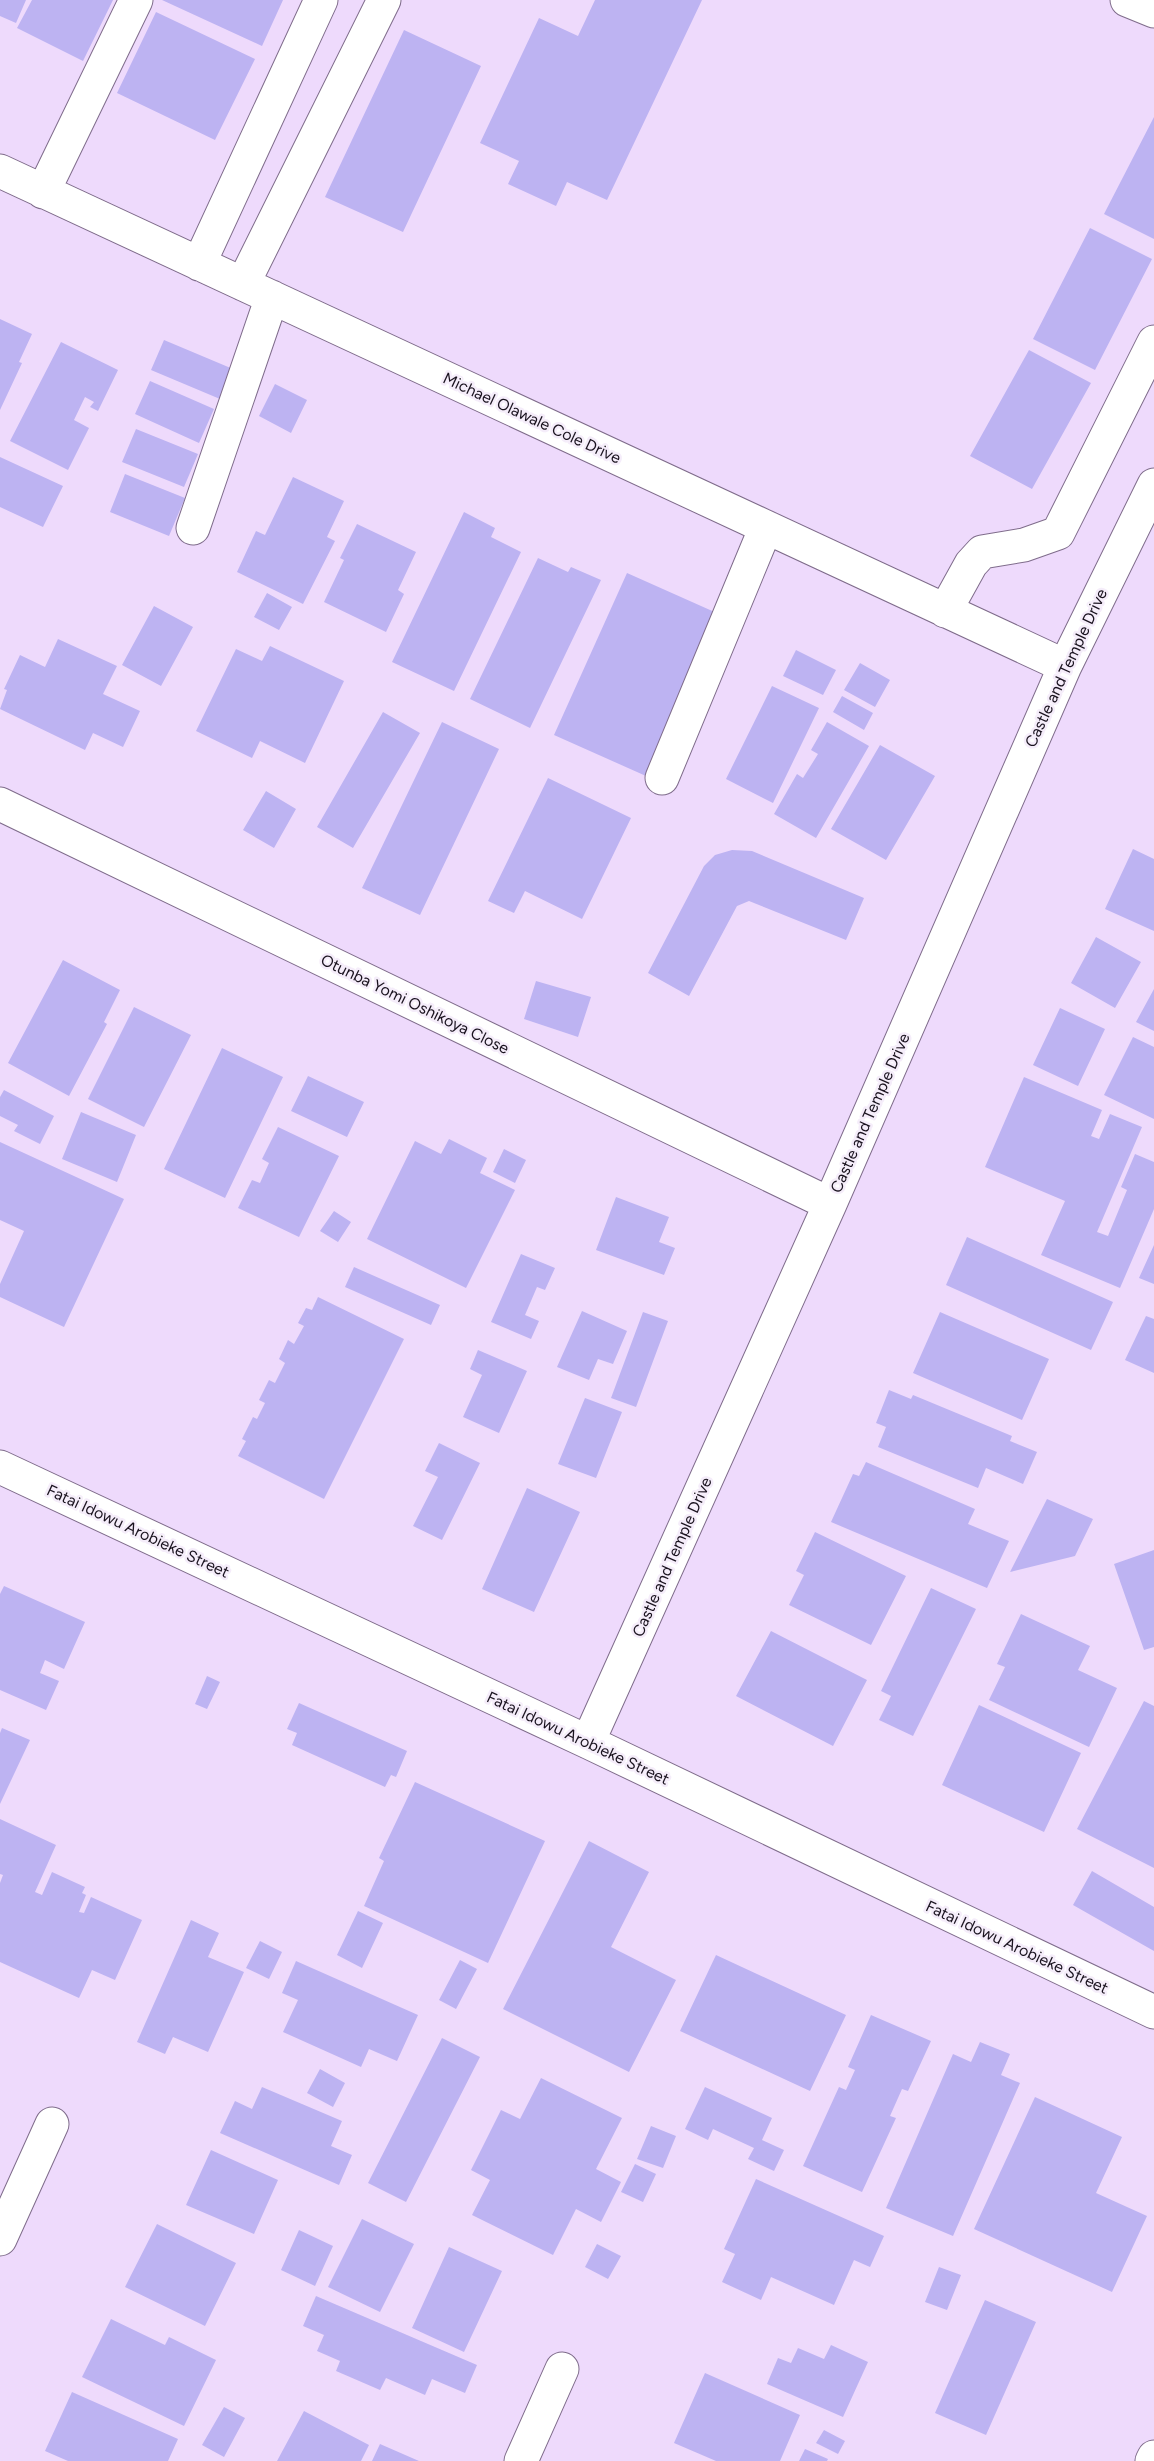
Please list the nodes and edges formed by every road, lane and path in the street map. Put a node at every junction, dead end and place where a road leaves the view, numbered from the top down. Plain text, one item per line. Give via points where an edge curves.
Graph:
1 (136, 0) edge
2 (321, 0) edge
3 (384, 0) edge
4 (1127, 0) edge
5 (1154, 11) edge
6 (0, 171) edge
7 (43, 192) junction
8 (199, 264) junction
9 (258, 291) junction
10 (1154, 342) edge
11 (1154, 485) edge
12 (766, 527) junction
13 (193, 528) dead end
14 (945, 611) junction
15 (1065, 666) junction
16 (662, 778) dead end
17 (0, 804) edge
18 (830, 1204) junction
19 (0, 1467) edge
20 (588, 1742) junction
21 (1154, 2012) edge
22 (52, 2124) dead end
23 (0, 2239) edge
24 (562, 2368) dead end
25 (521, 2461) edge

1 - 7 street
2 - 8 street
3 - 9 street
4 - 5 street
6 - 7 street, Michael Olawale Cole Drive
7 - 8 street, Michael Olawale Cole Drive
8 - 9 street, Michael Olawale Cole Drive
9 - 12 street, Michael Olawale Cole Drive
9 - 13 street
10 - 14 street via 1058,532 1024,545 982,552
11 - 15 street, Castle and Temple Drive
12 - 14 street, Michael Olawale Cole Drive
12 - 16 street
14 - 15 street, Michael Olawale Cole Drive
15 - 18 street, Castle and Temple Drive
17 - 18 street, Otunba Yomi Oshikoya Close
18 - 20 street, Castle and Temple Drive
19 - 20 street, Fatai Idowu Arobieke Street
20 - 21 street, Fatai Idowu Arobieke Street
22 - 23 street
24 - 25 street

